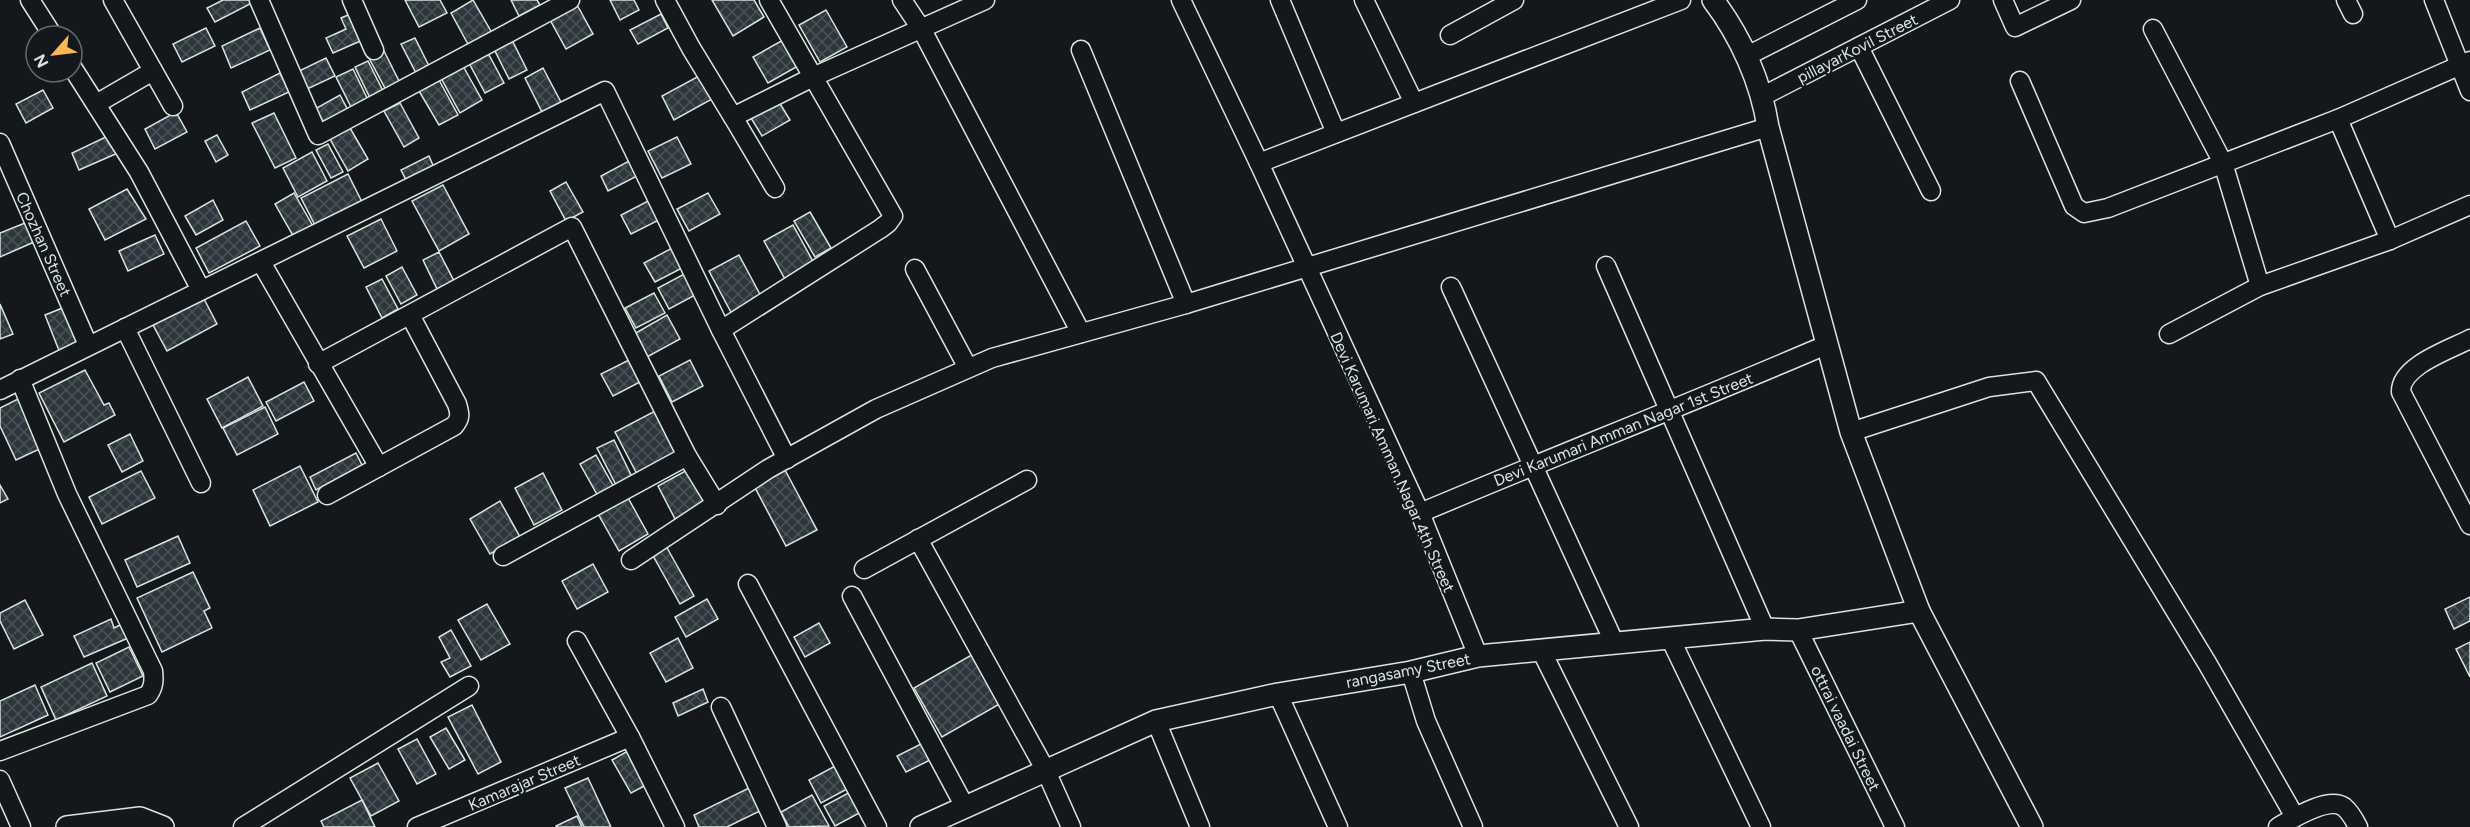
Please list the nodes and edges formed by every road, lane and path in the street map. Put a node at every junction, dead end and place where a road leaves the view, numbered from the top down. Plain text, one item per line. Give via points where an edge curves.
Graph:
1 (30, 0) edge
2 (113, 0) edge
3 (259, 0) edge
4 (352, 0) edge
5 (665, 0) edge
6 (769, 0) edge
7 (902, 0) edge
8 (986, 0) edge
9 (1181, 0) edge
10 (1280, 0) edge
11 (1364, 0) edge
12 (1514, 0) edge
13 (1681, 0) edge
14 (1714, 0) edge
15 (1857, 0) edge
16 (1950, 0) edge
17 (2003, 0) edge
18 (2072, 0) edge
19 (2434, 0) edge
20 (560, 2) edge
21 (45, 24) edge
22 (2153, 29) dead end
23 (922, 30) junction
24 (1450, 35) dead end
25 (1859, 46) junction
26 (374, 50) dead end
27 (1080, 50) dead end
28 (1747, 56) junction
29 (2465, 63) edge
30 (153, 71) junction
31 (813, 76) junction
32 (2020, 81) dead end
33 (83, 84) edge
34 (2470, 91) edge
35 (1763, 96) junction
36 (96, 104) junction
37 (1414, 104) junction
38 (173, 106) dead end
39 (733, 117) junction
40 (2338, 118) junction
41 (1768, 127) junction
42 (1336, 134) junction
43 (0, 143) edge
44 (1259, 163) junction
45 (2223, 163) junction
46 (775, 188) dead end
47 (1931, 191) dead end
48 (2470, 205) edge
49 (2390, 240) junction
50 (261, 262) junction
51 (1606, 266) dead end
52 (1306, 268) junction
53 (915, 269) dead end
54 (2260, 286) junction
55 (1451, 287) dead end
56 (201, 290) junction
57 (1186, 304) junction
58 (410, 315) junction
59 (125, 328) junction
60 (721, 330) junction
61 (1081, 333) junction
62 (2169, 334) dead end
63 (2470, 339) edge
64 (88, 345) junction
65 (1826, 345) junction
66 (318, 364) junction
67 (968, 368) junction
68 (20, 379) junction
69 (0, 390) edge
70 (1669, 412) junction
71 (1851, 432) junction
72 (687, 456) junction
73 (787, 459) junction
74 (1531, 466) junction
75 (379, 467) junction
76 (1027, 480) dead end
77 (201, 483) dead end
78 (327, 495) dead end
79 (717, 505) junction
80 (1420, 513) junction
81 (2470, 525) edge
82 (918, 539) junction
83 (503, 556) dead end
84 (631, 560) dead end
85 (864, 569) dead end
86 (748, 584) dead end
87 (852, 596) dead end
88 (1919, 611) junction
89 (1765, 629) junction
90 (1798, 630) junction
91 (1670, 638) junction
92 (577, 641) dead end
93 (1614, 642) junction
94 (1541, 650) junction
95 (1478, 656) junction
96 (1411, 672) junction
97 (469, 686) dead end
98 (1278, 694) junction
99 (721, 707) dead end
100 (1156, 722) junction
101 (630, 736) junction
102 (0, 752) edge
103 (1046, 771) junction
104 (0, 780) edge
105 (965, 807) junction
106 (2295, 818) junction
107 (21, 827) edge
108 (67, 827) edge
109 (163, 827) edge
110 (243, 827) edge
111 (417, 827) edge
112 (675, 827) edge
113 (777, 827) edge
114 (877, 827) edge
115 (921, 827) edge
116 (1071, 827) edge
117 (1200, 827) edge
118 (1338, 827) edge
119 (1473, 827) edge
120 (1629, 827) edge
121 (1761, 827) edge
122 (1895, 827) edge
123 (2032, 827) edge
124 (2278, 827) edge
125 (2358, 827) edge

1 - 21 street
2 - 30 street
3 - 20 street via 318,135
4 - 26 street
5 - 39 street
6 - 31 street
7 - 23 street
8 - 23 street
9 - 44 street, Devi Karumari Amman Nagar 4th Street
10 - 42 street
11 - 37 street
12 - 24 street
13 - 37 street
14 - 28 street
15 - 28 street
16 - 25 street, pillayarKovil Street
17 - 18 street via 2015,27
19 - 29 street
22 - 45 street
23 - 31 street
23 - 61 street
25 - 35 street, pillayarKovil Street
25 - 47 street
27 - 57 street
28 - 35 street
29 - 34 street
29 - 40 street
30 - 36 street
30 - 38 street
31 - 39 street
31 - 60 street via 892,219
32 - 45 street via 2079,211 2108,208
33 - 36 street
35 - 41 street
36 - 56 street via 139,172
37 - 42 street
39 - 46 street
40 - 45 street
40 - 49 street
41 - 52 street
41 - 65 street
42 - 44 street
43 - 64 street, Chozhan Street
44 - 52 street, Devi Karumari Amman Nagar 4th Street
45 - 54 street
48 - 49 street
49 - 54 street
50 - 56 street
50 - 60 street via 605,91
50 - 66 street
51 - 70 street
52 - 57 street
52 - 80 street, Devi Karumari Amman Nagar 4th Street
53 - 67 street
54 - 62 street
55 - 74 street
56 - 59 street
57 - 61 street
58 - 66 street
58 - 72 street via 572,227
58 - 75 street via 460,414 454,426
59 - 64 street
59 - 77 street
60 - 73 street
61 - 67 street
63 - 81 street via 2411,370 2401,385 2401,392
64 - 68 street
65 - 70 street, Devi Karumari Amman Nagar 1st Street
65 - 71 street
66 - 75 street
67 - 73 street via 876,409
68 - 69 street
68 - 102 street via 67,494 154,680 148,695
70 - 74 street, Devi Karumari Amman Nagar 1st Street
70 - 89 street
71 - 88 street
71 - 106 street via 1989,387 2036,381 2207,663
72 - 79 street
72 - 83 street
73 - 79 street
74 - 80 street, Devi Karumari Amman Nagar 1st Street
74 - 93 street
75 - 78 street
76 - 82 street
79 - 84 street
80 - 95 street, Devi Karumari Amman Nagar 4th Street
82 - 85 street
82 - 103 street
86 - 114 street
87 - 105 street
88 - 90 street, rangasamy Street
88 - 123 street
89 - 90 street, rangasamy Street
89 - 91 street, rangasamy Street
90 - 122 street, ottrai vaadai Street
91 - 93 street, rangasamy Street
91 - 121 street
92 - 101 street
93 - 94 street, rangasamy Street
94 - 95 street, rangasamy Street
94 - 120 street
95 - 96 street, rangasamy Street
96 - 98 street, rangasamy Street
96 - 119 street via 1426,721
97 - 110 street
98 - 100 street, rangasamy Street
98 - 118 street
99 - 113 street
100 - 103 street, rangasamy Street
100 - 117 street
101 - 111 street, Kamarajar Street
101 - 112 street
103 - 105 street, rangasamy Street
103 - 116 street
104 - 107 street
105 - 115 street, rangasamy Street
106 - 124 street
106 - 125 street via 2322,805 2334,804 2344,807
108 - 109 street via 140,818

